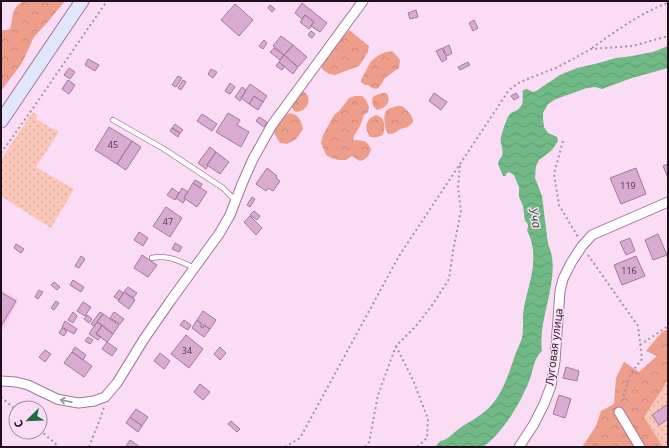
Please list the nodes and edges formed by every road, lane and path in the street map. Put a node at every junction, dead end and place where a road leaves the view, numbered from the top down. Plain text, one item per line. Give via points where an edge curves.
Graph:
1 (82, 1) edge
2 (107, 1) edge
3 (363, 1) edge
4 (668, 3) edge
5 (668, 36) edge
6 (591, 49) junction
7 (113, 120) dead end
8 (1, 121) edge
9 (563, 141) dead end
10 (1, 153) edge
11 (460, 164) junction
12 (236, 200) junction
13 (668, 202) edge
14 (582, 246) junction
15 (152, 258) dead end
16 (195, 268) junction
17 (668, 326) edge
18 (396, 346) junction
19 (640, 346) junction
20 (1, 381) edge
21 (105, 397) junction
22 (619, 412) joint
23 (48, 437) edge
24 (59, 447) edge
25 (89, 447) edge
26 (285, 447) edge
27 (365, 447) edge
28 (417, 447) edge
29 (519, 447) edge
30 (640, 447) edge

1 - 8 main road
2 - 10 path
3 - 12 street via 272,125 253,159
4 - 6 path via 654,8 617,30
5 - 6 path via 633,46
6 - 11 path via 558,67 520,82 509,90
7 - 12 lane via 164,149 223,188
9 - 14 path via 554,174 559,205
11 - 18 path via 458,187 461,211 449,279 416,326
11 - 26 path via 399,256 300,438
12 - 16 street via 230,216
13 - 14 street, Луговая улица via 592,235
14 - 19 path via 638,326
14 - 29 street, Луговая улица via 563,279 560,291 551,386 534,424
15 - 16 lane via 165,257
16 - 21 street
17 - 19 path
18 - 27 path via 378,396 369,442
18 - 28 path via 428,419 427,438
19 - 22 path via 642,359 631,373
21 -> 20 street via 94,401 67,401 28,385
21 - 25 path via 101,420
22 - 30 street
23 - 24 path

